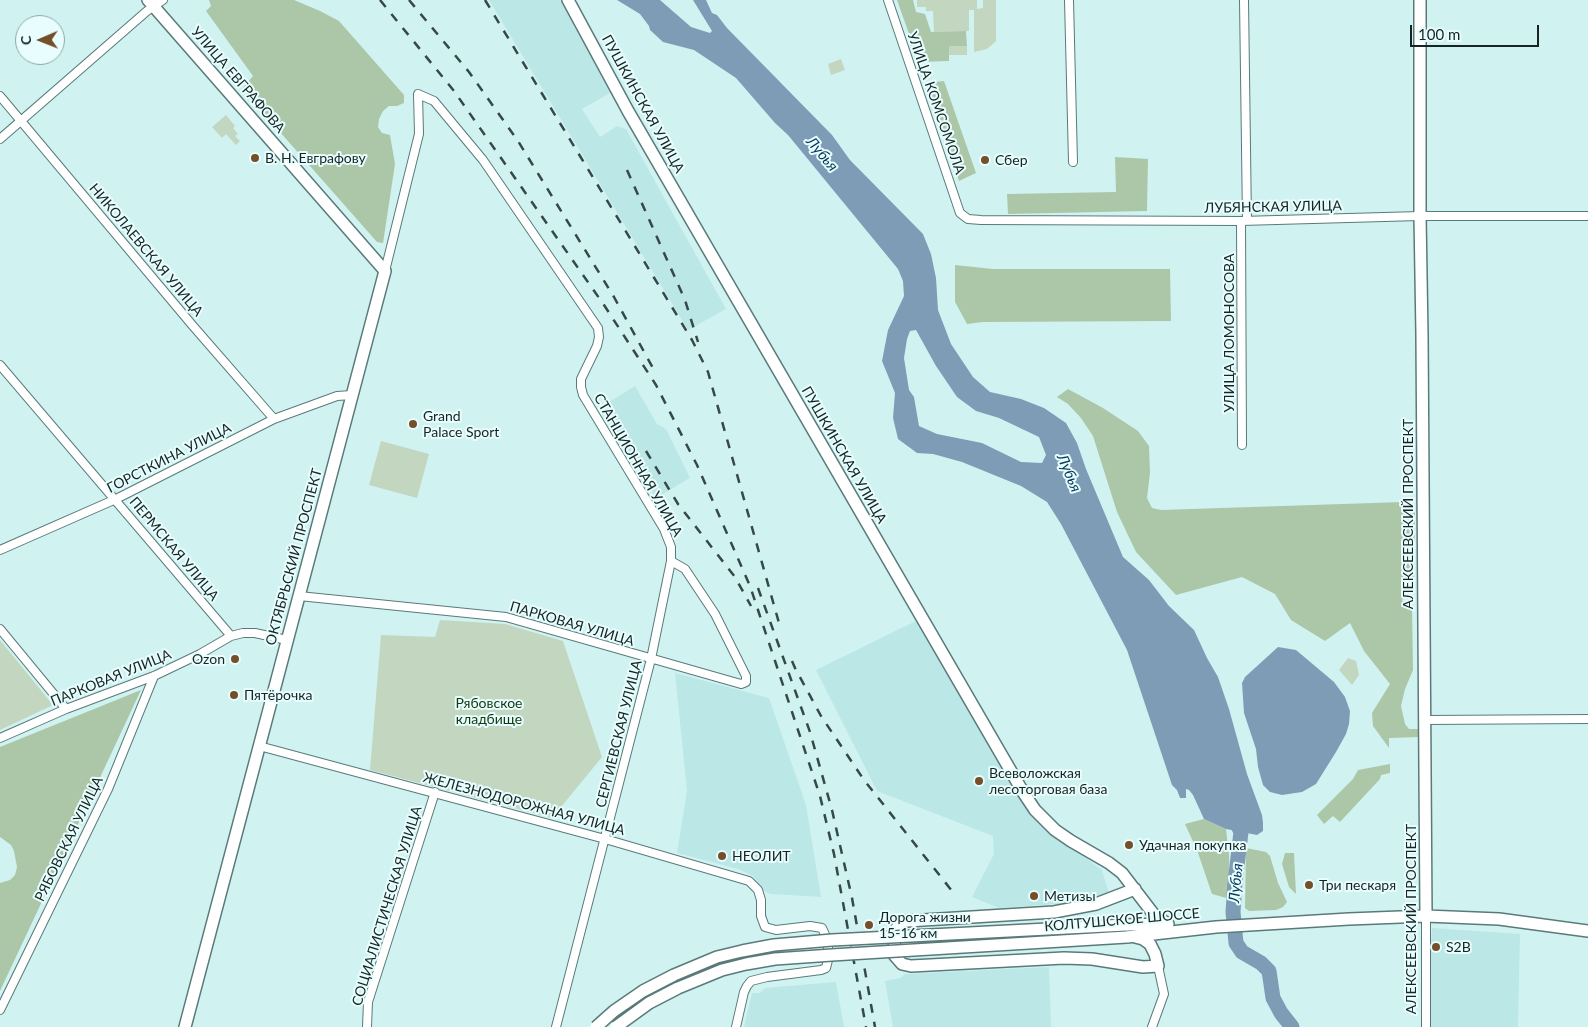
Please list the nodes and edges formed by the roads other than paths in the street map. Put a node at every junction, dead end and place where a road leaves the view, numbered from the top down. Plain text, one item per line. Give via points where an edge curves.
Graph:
1 (568, 0) edge
2 (888, 0) edge
3 (1069, 0) edge
4 (1244, 0) edge
5 (1420, 0) edge
6 (155, 2) edge
7 (418, 94) joint
8 (0, 96) edge
9 (21, 120) junction
10 (0, 139) edge
11 (1073, 162) dead end
12 (960, 213) joint
13 (1420, 216) junction
14 (1588, 216) edge
15 (1244, 221) junction
16 (384, 271) junction
17 (0, 365) edge
18 (352, 395) junction
19 (274, 419) junction
20 (1242, 445) dead end
21 (116, 499) junction
22 (0, 550) edge
23 (671, 561) junction
24 (299, 596) junction
25 (0, 629) edge
26 (231, 636) junction
27 (287, 640) junction
28 (650, 659) junction
29 (154, 676) junction
30 (66, 709) junction
31 (1588, 719) edge
32 (1424, 720) junction
33 (0, 738) edge
34 (259, 746) junction
35 (435, 792) junction
36 (605, 839) junction
37 (1135, 889) junction
38 (1426, 916) junction
39 (1126, 925) junction
40 (1168, 929) junction
41 (1588, 931) edge
42 (1131, 937) junction
43 (1158, 966) junction
44 (0, 1010) edge
45 (184, 1027) edge
46 (366, 1027) edge
47 (556, 1027) edge
48 (596, 1027) edge
49 (616, 1027) edge
50 (736, 1027) edge
51 (1152, 1027) edge
52 (1426, 1027) edge

1 - 37 street, ПУШКИНСКАЯ УЛИЦА via 628,111 1023,792 1055,830 1116,868
2 - 12 street, УЛИЦА КОМСОМОЛА
3 - 11 street
4 - 15 street, УЛИЦА ЛОМОНОСОВА
5 - 13 street, АЛЕКСЕЕВСКИЙ ПРОСПЕКТ
6 - 9 street
6 - 16 street, УЛИЦА ЕВГРАФОВА
7 - 16 street, ОКТЯБРЬСКИЙ ПРОСПЕКТ via 419,134
7 - 23 street, СТАНЦИОННАЯ УЛИЦА via 434,101 483,160 598,328 600,337 580,387 664,530 671,547
8 - 9 street, НИКОЛАЕВСКАЯ УЛИЦА
9 - 10 street
9 - 19 street, НИКОЛАЕВСКАЯ УЛИЦА
12 - 15 street, ЛУБЯНСКАЯ УЛИЦА via 968,219 981,220
13 - 14 street, ЛУБЯНСКАЯ УЛИЦА
13 - 15 street, ЛУБЯНСКАЯ УЛИЦА
13 - 32 street, АЛЕКСЕЕВСКИЙ ПРОСПЕКТ
15 - 20 street, УЛИЦА ЛОМОНОСОВА
16 - 18 street, ОКТЯБРЬСКИЙ ПРОСПЕКТ
17 - 21 street, ПЕРМСКАЯ УЛИЦА
18 - 19 street, ГОРСТКИНА УЛИЦА via 337,396
18 - 24 street, ОКТЯБРЬСКИЙ ПРОСПЕКТ
19 - 21 street, ГОРСТКИНА УЛИЦА
21 - 22 street, ГОРСТКИНА УЛИЦА
21 - 26 street, ПЕРМСКАЯ УЛИЦА
23 - 28 street, СЕРГИЕВСКАЯ УЛИЦА
23 - 28 street, ПАРКОВАЯ УЛИЦА via 685,569 715,614 746,682 740,684
24 - 27 street, ОКТЯБРЬСКИЙ ПРОСПЕКТ
24 - 28 street, ПАРКОВАЯ УЛИЦА via 506,618
25 - 30 street
26 - 27 street, ПАРКОВАЯ УЛИЦА via 255,633
26 - 29 street, ПАРКОВАЯ УЛИЦА
27 - 34 street, ОКТЯБРЬСКИЙ ПРОСПЕКТ
28 - 36 street, СЕРГИЕВСКАЯ УЛИЦА
29 - 30 street, ПАРКОВАЯ УЛИЦА
29 - 44 street, РЯБОВСКАЯ УЛИЦА via 108,789
30 - 33 street, ПАРКОВАЯ УЛИЦА
31 - 32 street
32 - 38 street, АЛЕКСЕЕВСКИЙ ПРОСПЕКТ
34 - 35 street, ЖЕЛЕЗНОДОРОЖНАЯ УЛИЦА
34 - 45 street, ОКТЯБРЬСКИЙ ПРОСПЕКТ
35 - 36 street, ЖЕЛЕЗНОДОРОЖНАЯ УЛИЦА
35 - 46 street, СОЦИАЛИСТИЧЕСКАЯ УЛИЦА via 368,1002
36 - 47 street, СЕРГИЕВСКАЯ УЛИЦА
36 - 50 street, ЖЕЛЕЗНОДОРОЖНАЯ УЛИЦА via 749,881 758,890 762,922 770,929 822,928 827,939 826,968 756,979 747,986
37 - 39 street, ПУШКИНСКАЯ УЛИЦА via 1142,908 1140,916
37 - 40 street, ПУШКИНСКАЯ УЛИЦА
37 - 43 street via 1096,904 1054,912 902,922 895,930 895,956 902,964 911,966 1064,958
38 - 40 street, КОЛТУШСКОЕ ШОССЕ
38 - 41 street via 1498,919
38 - 52 street, АЛЕКСЕЕВСКИЙ ПРОСПЕКТ
39 - 40 street, КОЛТУШСКОЕ ШОССЕ
39 - 48 street, КОЛТУШСКОЕ ШОССЕ, bridge via 832,940 742,951 674,974 643,991
40 - 42 street, КОЛТУШСКОЕ ШОССЕ
40 - 43 street via 1159,944
42 - 43 street via 1150,944
42 - 49 street, КОЛТУШСКОЕ ШОССЕ, bridge via 832,955 746,964 678,988 649,1003
43 - 51 street via 1164,994

